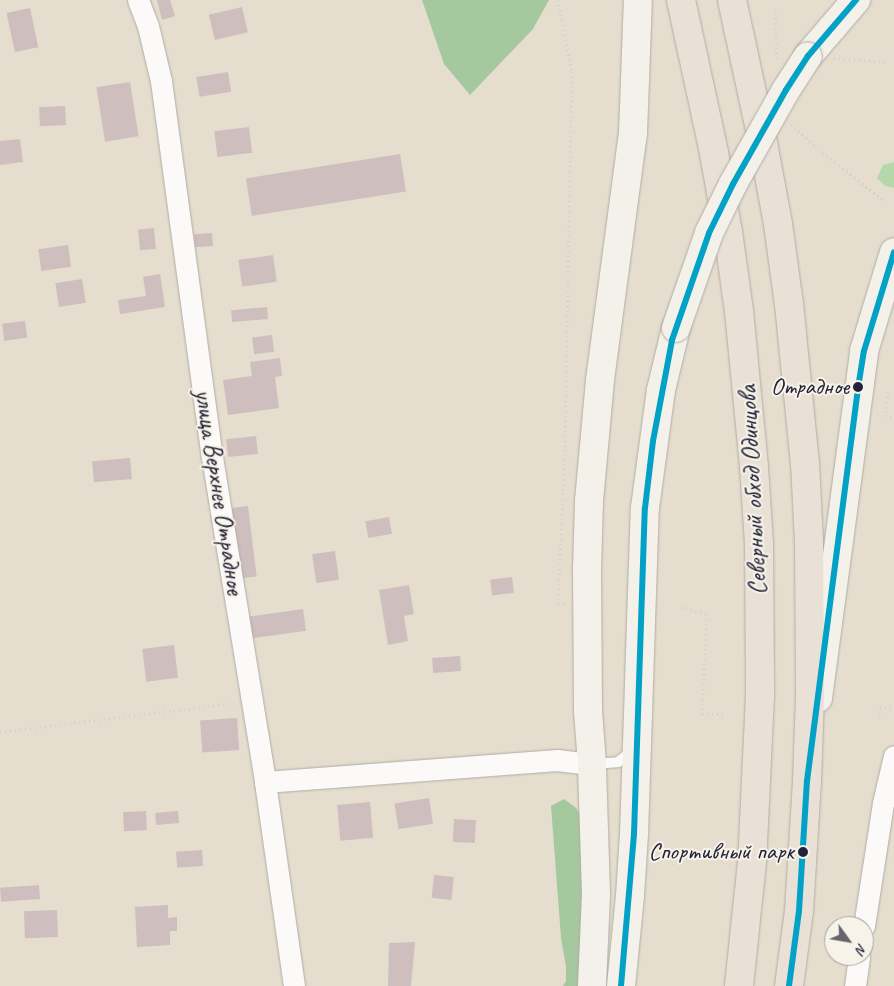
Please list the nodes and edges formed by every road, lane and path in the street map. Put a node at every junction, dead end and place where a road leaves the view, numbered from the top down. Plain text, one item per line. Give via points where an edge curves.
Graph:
1 (138, 0) edge
2 (558, 0) edge
3 (638, 0) edge
4 (680, 0) edge
5 (732, 0) edge
6 (856, 0) edge
7 (775, 8) dead end
8 (808, 56) junction
9 (888, 62) dead end
10 (778, 67) dead end
11 (788, 121) dead end
12 (884, 200) dead end
13 (893, 256) edge
14 (888, 392) dead end
15 (894, 417) edge
16 (558, 604) dead end
17 (681, 607) dead end
18 (251, 701) junction
19 (894, 709) edge
20 (723, 714) dead end
21 (879, 720) dead end
22 (0, 732) edge
23 (637, 746) junction
24 (894, 756) edge
25 (592, 764) junction
26 (807, 781) junction
27 (265, 782) junction
28 (866, 916) edge
29 (858, 966) edge
30 (294, 986) edge
31 (592, 986) edge
32 (621, 986) edge
33 (739, 986) edge
34 (789, 986) edge
35 (855, 986) edge

1 - 18 street, улица Верхнее Отрадное via 148,26 161,81 212,457
2 - 16 path via 572,71 565,449
3 - 25 main road via 633,134 605,341 588,501 588,711
4 - 33 highway, Северный обход Одинцова via 728,232 755,477 760,620 759,732 752,862
5 - 26 highway, Северный обход Одинцова via 778,224 797,383 809,542
6 - 8 main road
7 - 10 path
8 - 9 path
8 - 23 main road, bridge via 733,184 709,233 676,328 661,390 645,508
11 - 12 path
13 - 26 main road via 864,351
14 - 15 path via 885,416
17 - 20 path via 707,614 702,714
18 - 22 path
18 - 27 street, улица Верхнее Отрадное
19 - 21 path via 880,707
23 - 25 lane via 618,762
23 - 32 main road via 630,896
24 - 28 street via 883,803
25 - 27 street via 557,760
25 - 31 main road via 596,894
26 - 34 highway, Северный обход Одинцова
27 - 30 street, улица Верхнее Отрадное
29 - 35 street

